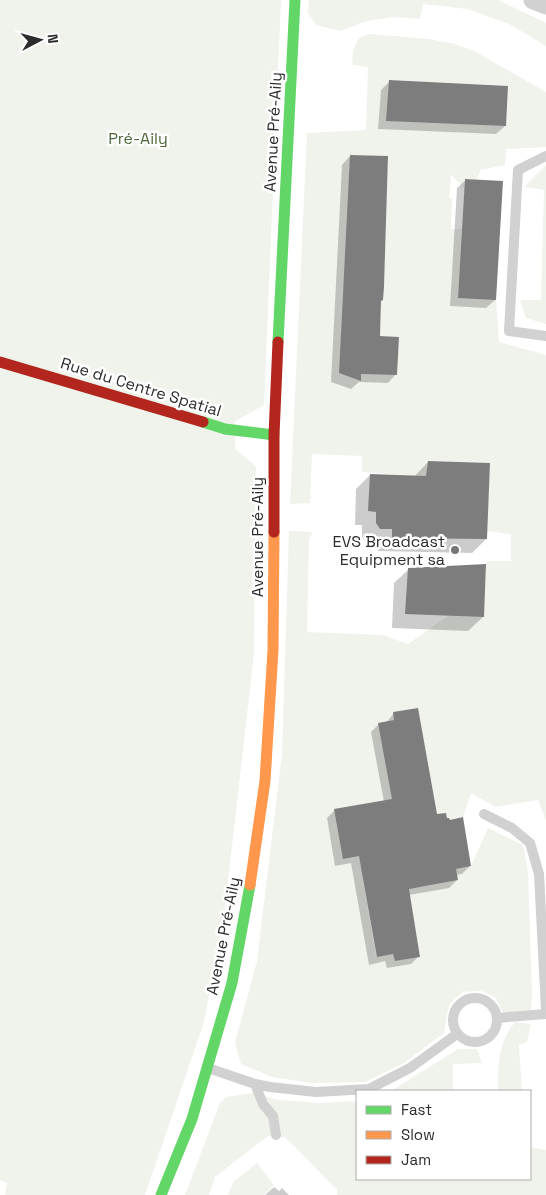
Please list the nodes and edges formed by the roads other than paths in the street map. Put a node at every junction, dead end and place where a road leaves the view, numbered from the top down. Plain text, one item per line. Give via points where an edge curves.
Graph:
1 (295, 0) edge
2 (533, 0) edge
3 (546, 6) edge
4 (546, 156) edge
5 (546, 336) edge
6 (0, 362) edge
7 (274, 435) junction
8 (484, 814) dead end
9 (546, 1010) edge
10 (546, 1014) edge
11 (497, 1018) junction
12 (457, 1034) junction
13 (208, 1068) junction
14 (255, 1084) junction
15 (276, 1134) dead end
16 (161, 1195) edge

1 - 7 street, Avenue Pré-Aily
2 - 3 street
4 - 5 lane via 518,170 510,331
6 - 7 street, Rue du Centre Spatial via 225,429
7 - 13 street, Avenue Pré-Aily via 273,650 265,781 247,907 232,983
8 - 9 lane via 512,828 530,843 539,874
10 - 11 lane
11 - 12 lane via 496,1028 486,1039 474,1042
11 - 12 lane via 487,1001 472,997 465,999 454,1010 452,1018
12 - 14 lane via 410,1068 368,1089 316,1092
13 - 14 lane
13 - 16 street, Avenue Pré-Aily via 192,1119
14 - 15 lane via 263,1104 273,1116

